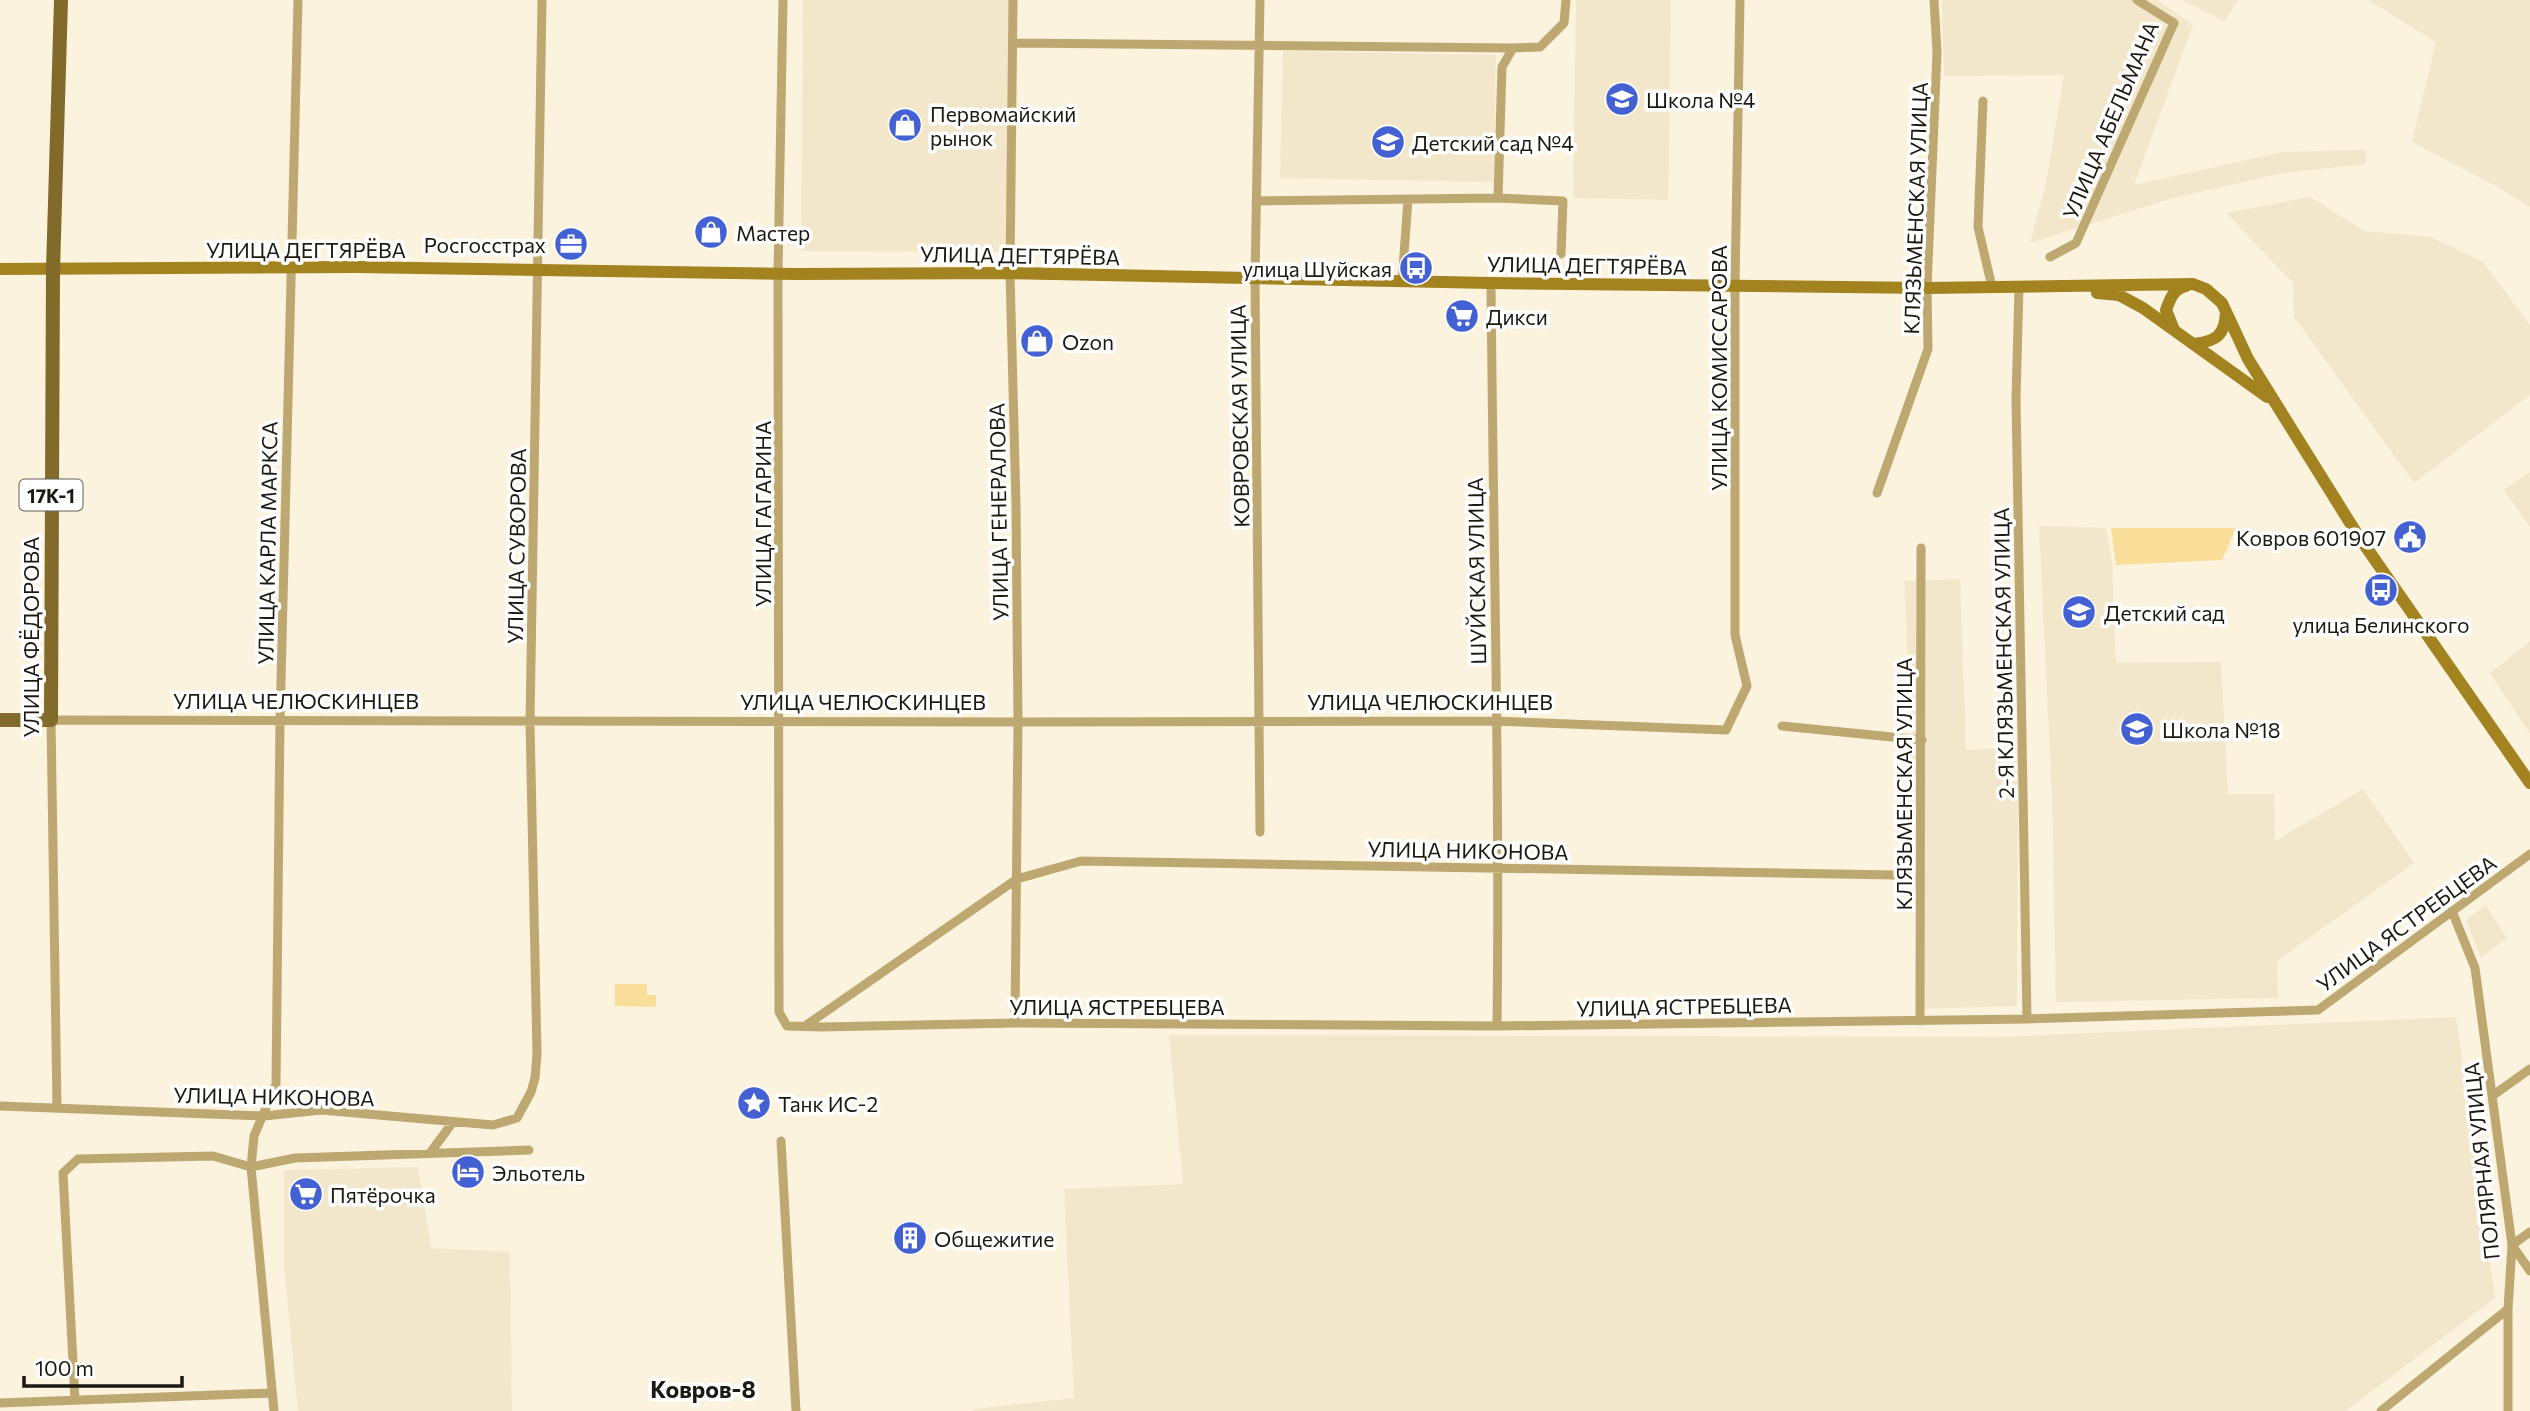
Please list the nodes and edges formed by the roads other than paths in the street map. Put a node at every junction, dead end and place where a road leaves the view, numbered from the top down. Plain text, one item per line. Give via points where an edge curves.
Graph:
1 (61, 0) edge
2 (298, 0) edge
3 (542, 0) edge
4 (783, 0) edge
5 (1013, 0) edge
6 (1260, 0) edge
7 (1566, 0) edge
8 (1740, 0) edge
9 (1934, 0) edge
10 (2137, 0) edge
11 (1013, 43) junction
12 (1260, 44) junction
13 (1513, 48) junction
14 (1983, 101) dead end
15 (1498, 198) junction
16 (1408, 199) junction
17 (1256, 201) junction
18 (1561, 254) dead end
19 (2050, 257) dead end
20 (291, 268) junction
21 (0, 269) edge
22 (539, 269) junction
23 (53, 270) junction
24 (1010, 273) junction
25 (778, 274) junction
26 (1255, 279) junction
27 (1402, 282) junction
28 (1491, 283) junction
29 (2193, 284) junction
30 (1735, 285) junction
31 (1992, 287) junction
32 (2019, 287) junction
33 (2040, 287) junction
34 (1927, 288) junction
35 (2226, 310) junction
36 (2175, 331) junction
37 (2194, 344) junction
38 (2273, 402) junction
39 (1878, 493) dead end
40 (1921, 548) dead end
41 (0, 720) edge
42 (51, 720) junction
43 (1495, 721) junction
44 (280, 722) junction
45 (530, 722) junction
46 (780, 722) junction
47 (1018, 722) junction
48 (1260, 722) junction
49 (1782, 726) dead end
50 (1726, 730) joint
51 (1922, 740) junction
52 (2530, 783) edge
53 (1260, 832) dead end
54 (2530, 854) edge
55 (1499, 868) junction
56 (1017, 879) junction
57 (1919, 882) junction
58 (2452, 911) junction
59 (2027, 1019) junction
60 (1920, 1021) junction
61 (1015, 1023) junction
62 (787, 1026) joint
63 (804, 1026) junction
64 (1497, 1026) junction
65 (2530, 1069) edge
66 (531, 1092) joint
67 (2492, 1096) junction
68 (0, 1106) edge
69 (57, 1107) junction
70 (264, 1116) junction
71 (453, 1122) junction
72 (782, 1141) dead end
73 (529, 1150) dead end
74 (430, 1153) junction
75 (251, 1167) junction
76 (2530, 1232) edge
77 (2512, 1245) junction
78 (2530, 1271) edge
79 (2508, 1309) junction
80 (272, 1393) junction
81 (75, 1400) junction
82 (0, 1403) edge
83 (274, 1411) edge
84 (796, 1411) edge
85 (2381, 1411) edge
86 (2508, 1411) edge

1 - 23 main road, УЛИЦА ФЁДОРОВА / 17К-1
2 - 20 street, УЛИЦА КАРЛА МАРКСА
3 - 22 street, УЛИЦА СУВОРОВА
4 - 25 street, УЛИЦА ГАГАРИНА
5 - 11 street, УЛИЦА ГЕНЕРАЛОВА
6 - 12 street, КОВРОВСКАЯ УЛИЦА
7 - 13 street via 1564,23 1540,47
8 - 30 street, УЛИЦА КОМИССАРОВА
9 - 34 street, КЛЯЗЬМЕНСКАЯ УЛИЦА via 1937,52
10 - 19 street, УЛИЦА АБЕЛЬМАНА via 2174,23 2076,243
11 - 12 street
11 - 24 street, УЛИЦА ГЕНЕРАЛОВА
12 - 13 street
12 - 17 street, КОВРОВСКАЯ УЛИЦА
13 - 15 street via 1502,67
14 - 31 street via 1978,227
15 - 16 street
15 - 18 street via 1563,201
16 - 17 street
16 - 27 street
17 - 26 street, КОВРОВСКАЯ УЛИЦА
20 - 22 main road, УЛИЦА ДЕГТЯРЁВА
20 - 23 main road, УЛИЦА ДЕГТЯРЁВА
20 - 44 street, УЛИЦА КАРЛА МАРКСА
21 - 23 main road, УЛИЦА ДЕГТЯРЁВА
22 - 25 main road, УЛИЦА ДЕГТЯРЁВА
22 - 45 street, УЛИЦА СУВОРОВА
23 - 42 main road, УЛИЦА ФЁДОРОВА / 17К-1
24 - 25 main road, УЛИЦА ДЕГТЯРЁВА
24 - 26 main road, УЛИЦА ДЕГТЯРЁВА
24 - 47 street, УЛИЦА ГЕНЕРАЛОВА
25 - 46 street, УЛИЦА ГАГАРИНА
26 - 27 main road, УЛИЦА ДЕГТЯРЁВА
26 - 48 street, КОВРОВСКАЯ УЛИЦА
27 - 28 main road, УЛИЦА ДЕГТЯРЁВА
28 - 30 main road, УЛИЦА ДЕГТЯРЁВА
28 - 43 street, ШУЙСКАЯ УЛИЦА
29 - 33 main road
29 - 35 main road via 2206,289
29 - 36 main road via 2171,295 2166,310
30 - 34 main road, УЛИЦА ДЕГТЯРЁВА
30 - 50 street, УЛИЦА КОМИССАРОВА via 1735,635 1747,686
31 - 32 main road, УЛИЦА ДЕГТЯРЁВА
31 - 34 main road, УЛИЦА ДЕГТЯРЁВА
32 - 33 main road, УЛИЦА ДЕГТЯРЁВА
32 - 59 street, 2-Я КЛЯЗЬМЕНСКАЯ УЛИЦА
33 - 36 main road via 2119,295
34 - 39 street, КЛЯЗЬМЕНСКАЯ УЛИЦА via 1928,349
35 - 37 main road via 2220,334
35 - 38 main road
36 - 37 main road
37 - 38 main road
38 - 52 main road via 2357,534
40 - 51 street, КЛЯЗЬМЕНСКАЯ УЛИЦА
41 - 42 main road, УЛИЦА ЧЕЛЮСКИНЦЕВ
42 - 44 street, УЛИЦА ЧЕЛЮСКИНЦЕВ
42 - 69 street, УЛИЦА ФЁДОРОВА
43 - 48 street, УЛИЦА ЧЕЛЮСКИНЦЕВ
43 - 50 street, УЛИЦА ЧЕЛЮСКИНЦЕВ
43 - 55 street, ШУЙСКАЯ УЛИЦА
44 - 45 street, УЛИЦА ЧЕЛЮСКИНЦЕВ
44 - 70 street, УЛИЦА КАРЛА МАРКСА via 276,1084
45 - 46 street, УЛИЦА ЧЕЛЮСКИНЦЕВ
45 - 66 street, УЛИЦА СУВОРОВА via 537,1009
46 - 47 street, УЛИЦА ЧЕЛЮСКИНЦЕВ
46 - 62 street, УЛИЦА ГАГАРИНА via 779,1012
47 - 48 street, УЛИЦА ЧЕЛЮСКИНЦЕВ
47 - 56 street, УЛИЦА ГЕНЕРАЛОВА
48 - 53 street, КОВРОВСКАЯ УЛИЦА
49 - 51 street
51 - 57 street, КЛЯЗЬМЕНСКАЯ УЛИЦА
54 - 58 street, УЛИЦА ЯСТРЕБЦЕВА
55 - 56 street, УЛИЦА НИКОНОВА via 1082,861
55 - 57 street, УЛИЦА НИКОНОВА via 1895,875
55 - 64 street, ШУЙСКАЯ УЛИЦА
56 - 61 street, УЛИЦА ГЕНЕРАЛОВА
56 - 63 street, УЛИЦА НИКОНОВА
57 - 60 street, КЛЯЗЬМЕНСКАЯ УЛИЦА
58 - 59 street, УЛИЦА ЯСТРЕБЦЕВА via 2318,1010
58 - 67 street, ПОЛЯРНАЯ УЛИЦА via 2475,968
59 - 60 street, УЛИЦА ЯСТРЕБЦЕВА
60 - 64 street, УЛИЦА ЯСТРЕБЦЕВА
61 - 63 street, УЛИЦА ЯСТРЕБЦЕВА
61 - 64 street, УЛИЦА ЯСТРЕБЦЕВА
62 - 63 street, УЛИЦА ЯСТРЕБЦЕВА
65 - 67 street
66 - 71 street, УЛИЦА НИКОНОВА via 517,1118 493,1125
67 - 77 street, ПОЛЯРНАЯ УЛИЦА
68 - 69 street, УЛИЦА НИКОНОВА
69 - 70 street, УЛИЦА НИКОНОВА
70 - 71 street, УЛИЦА НИКОНОВА via 321,1110
70 - 75 street, УЛИЦА КАРЛА МАРКСА via 254,1136
71 - 74 street
72 - 84 street
73 - 74 street
74 - 75 street via 295,1158
75 - 80 street, УЛИЦА КАРЛА МАРКСА
75 - 81 street via 213,1156 78,1159 63,1173
76 - 77 street
77 - 78 street
77 - 79 street, ПОЛЯРНАЯ УЛИЦА
79 - 85 street
79 - 86 street, ПОЛЯРНАЯ УЛИЦА
80 - 81 street
80 - 83 street, УЛИЦА КАРЛА МАРКСА
81 - 82 street

